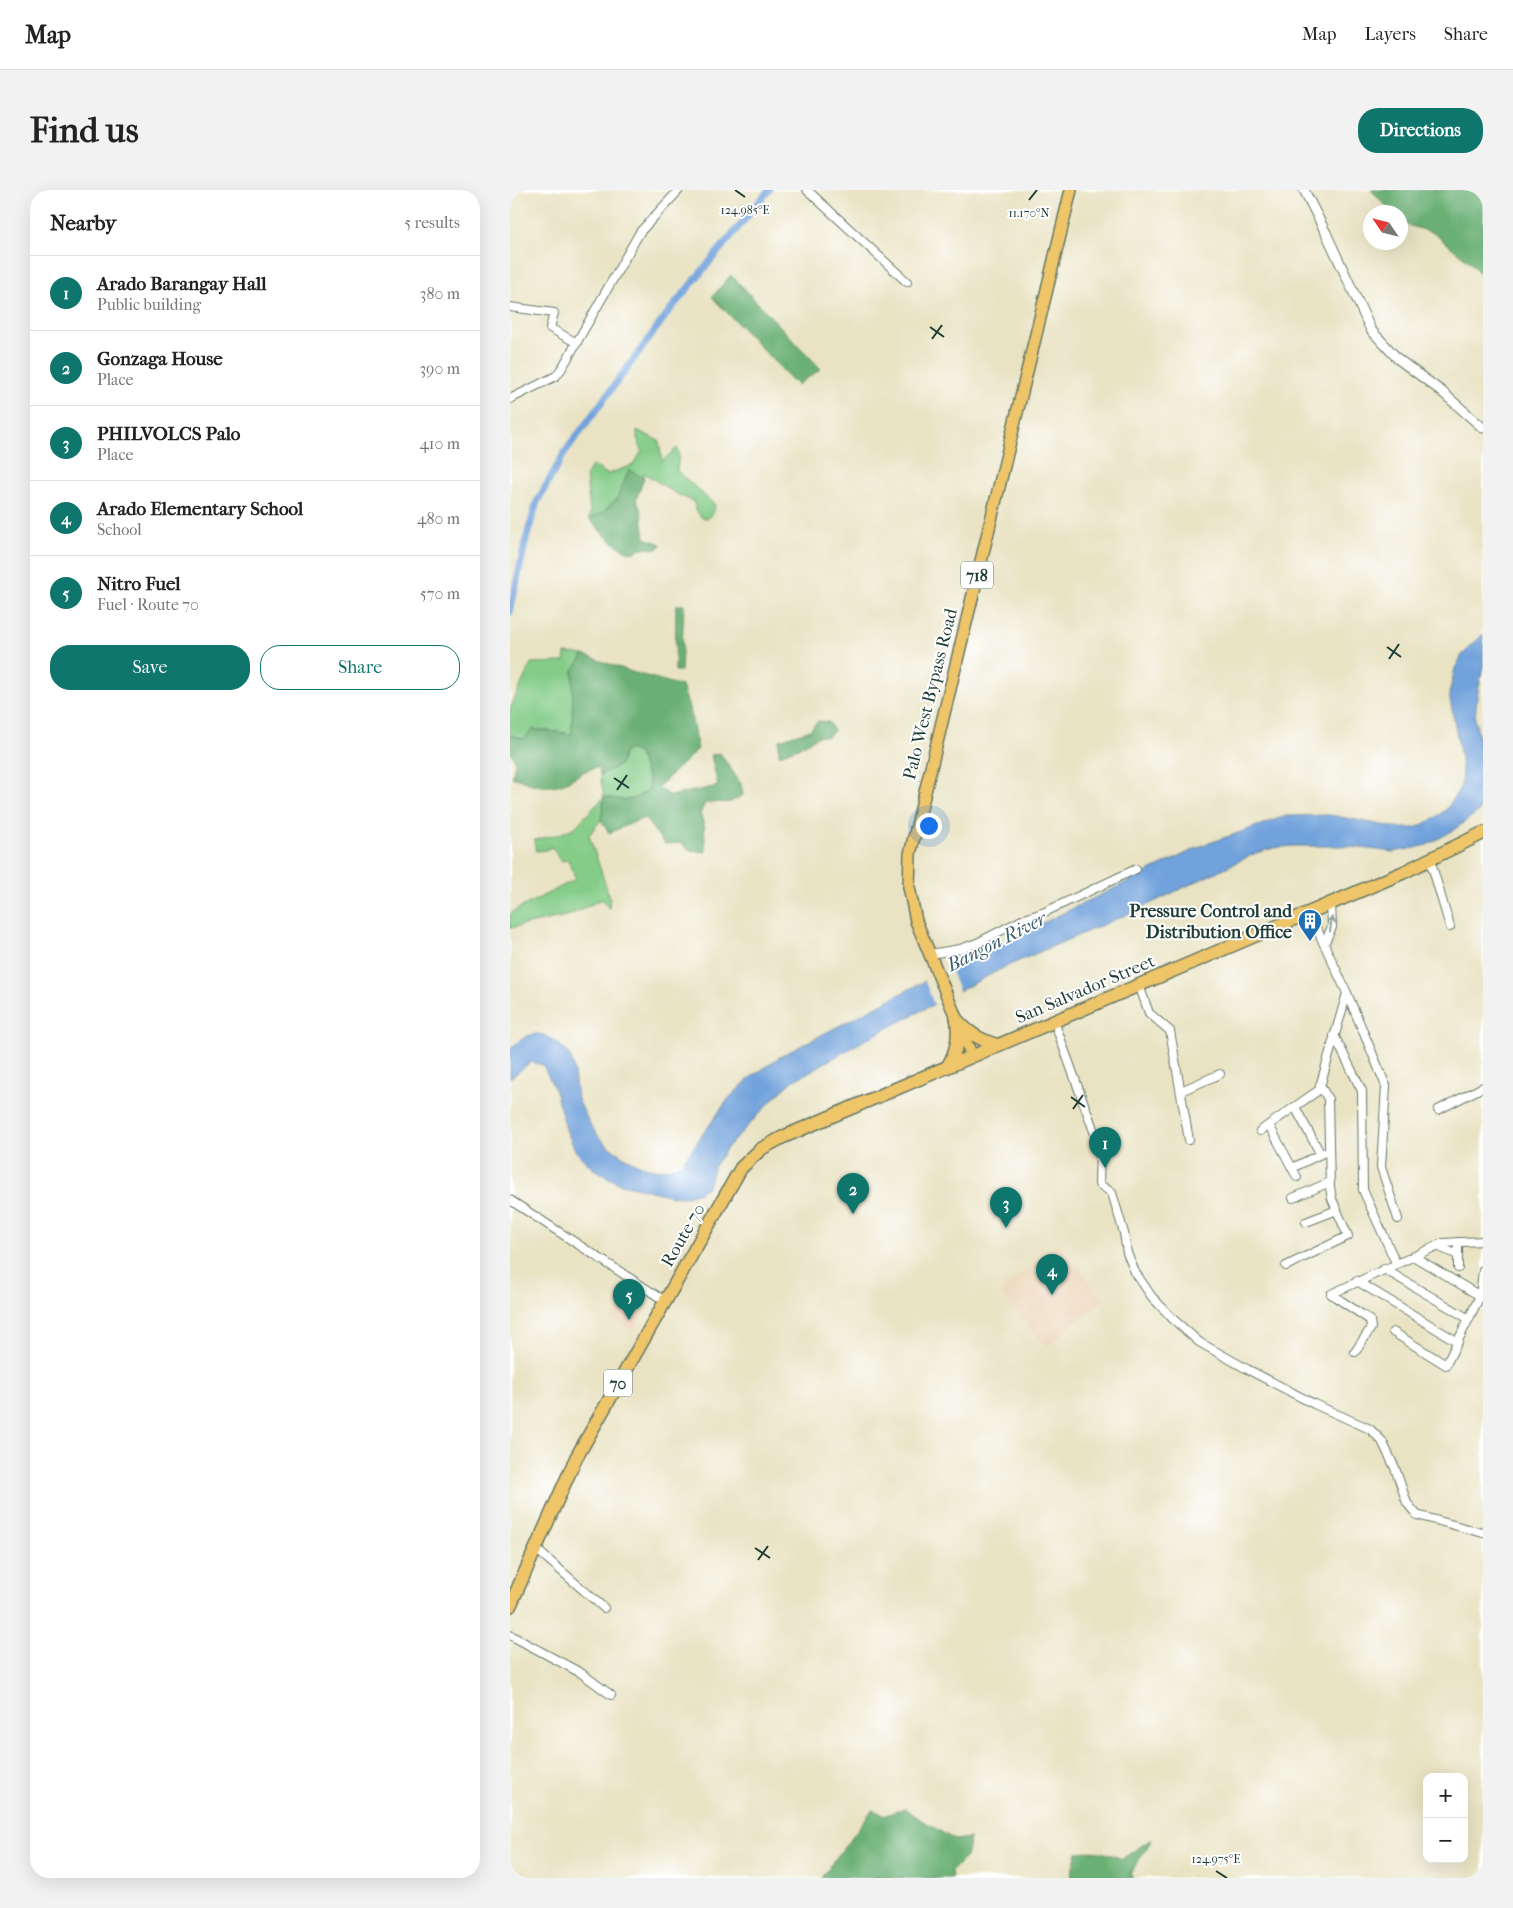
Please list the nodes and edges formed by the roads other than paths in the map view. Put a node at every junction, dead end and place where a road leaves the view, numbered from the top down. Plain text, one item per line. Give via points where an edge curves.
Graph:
1 (679, 190) edge
2 (807, 190) edge
3 (1070, 190) edge
4 (1304, 190) edge
5 (907, 282) dead end
6 (510, 307) edge
7 (577, 343) junction
8 (510, 399) edge
9 (1483, 428) edge
10 (1483, 833) edge
11 (1430, 859) junction
12 (1136, 869) dead end
13 (1331, 903) junction
14 (1309, 912) junction
15 (1450, 927) dead end
16 (1324, 944) junction
17 (931, 956) junction
18 (1139, 985) junction
19 (1347, 993) junction
20 (954, 1015) junction
21 (1054, 1021) junction
22 (1334, 1035) junction
23 (997, 1046) junction
24 (972, 1056) junction
25 (948, 1066) junction
26 (1220, 1074) dead end
27 (1320, 1085) junction
28 (1483, 1087) edge
29 (1181, 1091) junction
30 (1295, 1107) junction
31 (1438, 1110) dead end
32 (1269, 1125) junction
33 (1260, 1131) dead end
34 (1190, 1140) dead end
35 (1330, 1152) junction
36 (1320, 1153) junction
37 (1292, 1168) junction
38 (1297, 1177) dead end
39 (1330, 1182) junction
40 (1293, 1198) dead end
41 (510, 1200) edge
42 (1337, 1210) junction
43 (1398, 1219) dead end
44 (1306, 1222) dead end
45 (1483, 1241) edge
46 (1458, 1242) junction
47 (1437, 1246) junction
48 (1458, 1255) junction
49 (1413, 1256) junction
50 (1396, 1263) junction
51 (1286, 1266) dead end
52 (1458, 1268) dead end
53 (1384, 1269) junction
54 (1483, 1270) edge
55 (1357, 1281) junction
56 (1480, 1296) junction
57 (665, 1301) junction
58 (1469, 1319) junction
59 (1393, 1332) dead end
60 (1458, 1342) junction
61 (1355, 1352) dead end
62 (1483, 1533) edge
63 (536, 1549) junction
64 (510, 1606) edge
65 (604, 1608) dead end
66 (510, 1635) edge
67 (611, 1695) dead end

1 - 7 street via 640,232
2 - 5 street
3 - 17 main road, Palo West Bypass Road / 718 via 910,854 909,887 916,921
4 - 9 street via 1371,330 1398,359
6 - 7 street via 554,313 550,328
7 - 8 street via 556,376
10 - 11 highway, San Salvador Street / 70
11 - 13 highway, San Salvador Street / 70
11 - 15 street
12 - 17 street via 977,943
13 - 14 highway, San Salvador Street / 70
16 -> 13 street via 1332,927
14 - 16 street
14 - 18 highway, San Salvador Street / 70
16 - 19 street
17 - 20 main road, Palo West Bypass Road / 718
18 - 21 highway, San Salvador Street / 70
18 - 29 street via 1149,1014 1170,1031
19 - 22 street
19 - 43 street via 1386,1086 1381,1167
20 - 23 highway via 967,1031
20 - 24 main road, Palo West Bypass Road / 718
20 - 25 highway via 959,1036
21 - 23 highway, San Salvador Street / 70
21 - 62 street via 1100,1148 1099,1184 1112,1193 1127,1253 1152,1297 1199,1342 1314,1404 1370,1430 1382,1441 1407,1502 1417,1515
22 - 27 street
22 - 50 street via 1362,1091 1363,1190
23 - 24 highway, San Salvador Street / 70
24 - 25 highway, San Salvador Street / 70
25 - 57 highway, Route 70 / 70 via 761,1149 741,1168
26 - 29 street
27 - 30 street via 1319,1090
27 - 35 street via 1328,1099
28 - 31 street
29 - 34 street
30 - 32 street
30 - 36 street
32 - 33 street
32 - 37 street
35 - 36 street
35 - 39 street
36 - 37 street
37 - 38 street
39 - 40 street
39 - 42 street
41 - 57 street
42 - 44 street
42 - 51 street via 1348,1236
45 - 46 street
46 - 47 street
46 - 48 street
47 - 48 street
47 - 49 street
48 - 52 street
49 - 50 street
49 - 56 street
50 - 53 street
53 - 55 street
53 - 58 street
54 - 56 street
55 - 60 street
55 - 61 street via 1331,1294 1370,1320 1371,1328
56 - 58 street
57 - 63 highway, Route 70 / 70 via 576,1458
58 - 60 street
59 - 60 street via 1446,1365
63 - 64 highway, Route 70 / 70
63 - 65 street
66 - 67 street via 581,1672

